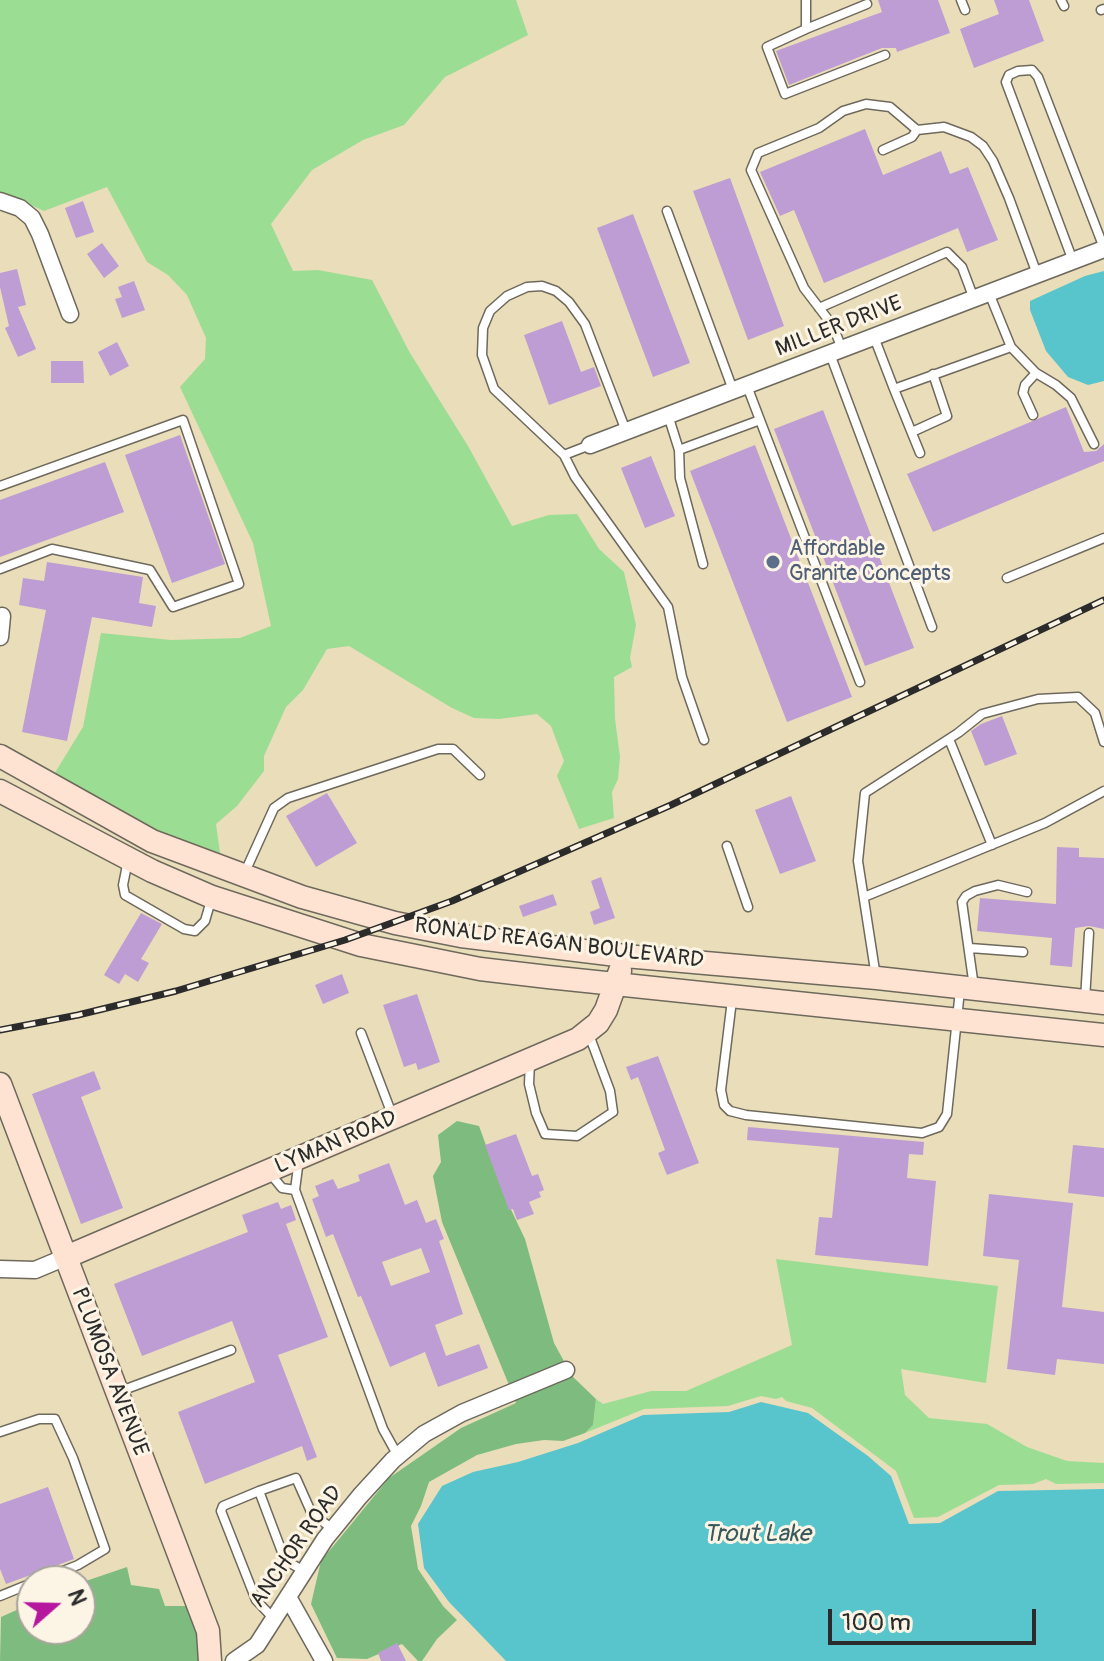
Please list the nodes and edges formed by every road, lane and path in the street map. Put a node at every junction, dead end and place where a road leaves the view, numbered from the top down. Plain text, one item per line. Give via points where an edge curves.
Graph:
1 (806, 0) edge
2 (961, 0) edge
3 (867, 4) dead end
4 (965, 10) dead end
5 (806, 29) junction
6 (885, 55) dead end
7 (917, 130) junction
8 (883, 150) dead end
9 (0, 201) edge
10 (667, 211) dead end
11 (1104, 249) edge
12 (1073, 261) junction
13 (1037, 275) junction
14 (981, 296) junction
15 (819, 308) junction
16 (70, 314) dead end
17 (874, 337) junction
18 (1011, 347) junction
19 (836, 351) junction
20 (1036, 373) junction
21 (933, 374) junction
22 (740, 388) junction
23 (894, 389) junction
24 (668, 415) junction
25 (1033, 415) dead end
26 (760, 420) junction
27 (626, 431) junction
28 (912, 432) junction
29 (1094, 444) dead end
30 (590, 445) joint
31 (679, 450) junction
32 (920, 453) dead end
33 (564, 455) junction
34 (0, 486) edge
35 (1104, 538) edge
36 (703, 564) dead end
37 (0, 569) edge
38 (1007, 578) dead end
39 (1, 614) edge
40 (932, 627) dead end
41 (0, 637) edge
42 (860, 682) dead end
43 (949, 739) junction
44 (704, 740) dead end
45 (1104, 742) edge
46 (0, 756) edge
47 (480, 775) dead end
48 (0, 791) edge
49 (1104, 791) edge
50 (992, 845) junction
51 (727, 846) dead end
52 (129, 859) junction
53 (243, 876) junction
54 (1027, 892) dead end
55 (212, 897) junction
56 (864, 897) junction
57 (748, 907) dead end
58 (1089, 933) dead end
59 (970, 948) junction
60 (1023, 952) dead end
61 (625, 956) junction
62 (877, 978) junction
63 (616, 984) junction
64 (967, 987) junction
65 (733, 995) junction
66 (1095, 1002) edge
67 (956, 1020) junction
68 (587, 1031) junction
69 (361, 1033) dead end
70 (1104, 1035) edge
71 (530, 1059) junction
72 (0, 1084) edge
73 (393, 1118) junction
74 (299, 1158) junction
75 (269, 1171) junction
76 (295, 1190) junction
77 (66, 1257) junction
78 (0, 1269) edge
79 (231, 1350) dead end
80 (566, 1370) dead end
81 (117, 1393) junction
82 (0, 1432) edge
83 (398, 1456) junction
84 (259, 1491) junction
85 (333, 1529) junction
86 (78, 1565) edge
87 (304, 1571) junction
88 (288, 1597) junction
89 (274, 1619) junction
90 (210, 1661) edge
91 (234, 1661) edge
92 (324, 1661) edge

1 - 5 lane
2 - 4 lane
3 - 5 lane
5 - 6 lane via 767,47 785,94
7 - 8 lane
7 - 13 lane via 944,127 983,146
7 - 15 lane via 890,107 866,104 758,153 751,170 804,288
9 - 16 street via 32,218
10 - 22 lane
11 - 12 street, MILLER DRIVE
11 - 12 lane via 1038,77 1032,70 1018,71 1006,82
12 - 13 street, MILLER DRIVE
13 - 14 street, MILLER DRIVE
14 - 15 lane via 947,252
14 - 17 street, MILLER DRIVE
14 - 18 lane
15 - 19 lane via 833,326
17 - 19 street, MILLER DRIVE
17 - 23 lane
18 - 20 lane
18 - 21 lane
19 - 22 street, MILLER DRIVE
19 - 40 lane
20 - 25 lane via 1023,393
20 - 29 lane via 1071,398
21 - 23 lane
21 - 28 lane via 947,416
22 - 24 street, MILLER DRIVE
22 - 26 lane
23 - 28 lane
24 - 27 street, MILLER DRIVE
24 - 31 lane
26 - 31 lane
26 - 42 lane
27 - 30 street, MILLER DRIVE
27 - 33 lane via 585,324 556,291 527,287 490,311 482,355 494,389
28 - 32 lane
30 - 33 lane
31 - 36 lane via 680,478
33 - 44 lane via 668,607 682,677
34 - 37 lane via 183,420 239,584 173,607 150,570 52,549
35 - 38 lane
39 - 41 street
43 - 45 lane via 982,714 1038,699 1078,697 1095,713
43 - 50 lane
43 - 56 lane via 865,793 858,861
46 - 53 main road, RONALD REAGAN BOULEVARD via 152,841
47 - 53 lane via 453,749 438,749 288,798 274,808
48 - 52 main road, RONALD REAGAN BOULEVARD
49 - 50 lane
50 - 56 lane
51 - 57 lane
52 - 55 main road, RONALD REAGAN BOULEVARD
52 - 55 lane via 125,895 184,929 195,931 205,921
53 - 61 main road, RONALD REAGAN BOULEVARD via 395,923
54 - 59 lane via 998,885 966,896 962,902
55 - 63 main road, RONALD REAGAN BOULEVARD via 361,945 480,969
56 - 62 lane
58 - 66 lane
59 - 60 lane
59 - 64 lane
61 - 62 main road, RONALD REAGAN BOULEVARD
61 - 63 main road, LYMAN ROAD
62 - 64 main road, RONALD REAGAN BOULEVARD
63 - 65 main road, RONALD REAGAN BOULEVARD
63 - 68 main road, LYMAN ROAD via 598,1023
64 - 66 main road, RONALD REAGAN BOULEVARD
64 - 67 lane
65 - 67 main road, RONALD REAGAN BOULEVARD
65 - 67 lane via 721,1097 730,1111 746,1115 932,1131 947,1114
67 - 70 main road, RONALD REAGAN BOULEVARD
68 - 71 main road, LYMAN ROAD
68 - 71 lane via 613,1112 577,1136 545,1134 529,1084
69 - 73 lane
71 - 73 main road, LYMAN ROAD
72 - 77 main road, PLUMOSA AVENUE
73 - 74 main road, LYMAN ROAD
74 - 75 main road, LYMAN ROAD
74 - 76 lane
75 - 76 lane via 282,1188
75 - 77 main road, LYMAN ROAD
76 - 83 lane via 383,1429
77 - 78 street, LYMAN ROAD via 35,1270
77 - 81 main road, PLUMOSA AVENUE
79 - 81 lane
80 - 83 street, ANCHOR ROAD via 462,1413
81 - 90 main road, PLUMOSA AVENUE via 208,1631
82 - 86 lane via 55,1419 105,1549
83 - 85 street, ANCHOR ROAD
84 - 85 lane via 296,1478 312,1514
84 - 87 lane via 285,1560
84 - 89 lane via 221,1511 256,1600
85 - 87 street, ANCHOR ROAD
87 - 88 street, ANCHOR ROAD
88 - 89 street, ANCHOR ROAD
88 - 92 street
89 - 91 street, ANCHOR ROAD via 257,1645

